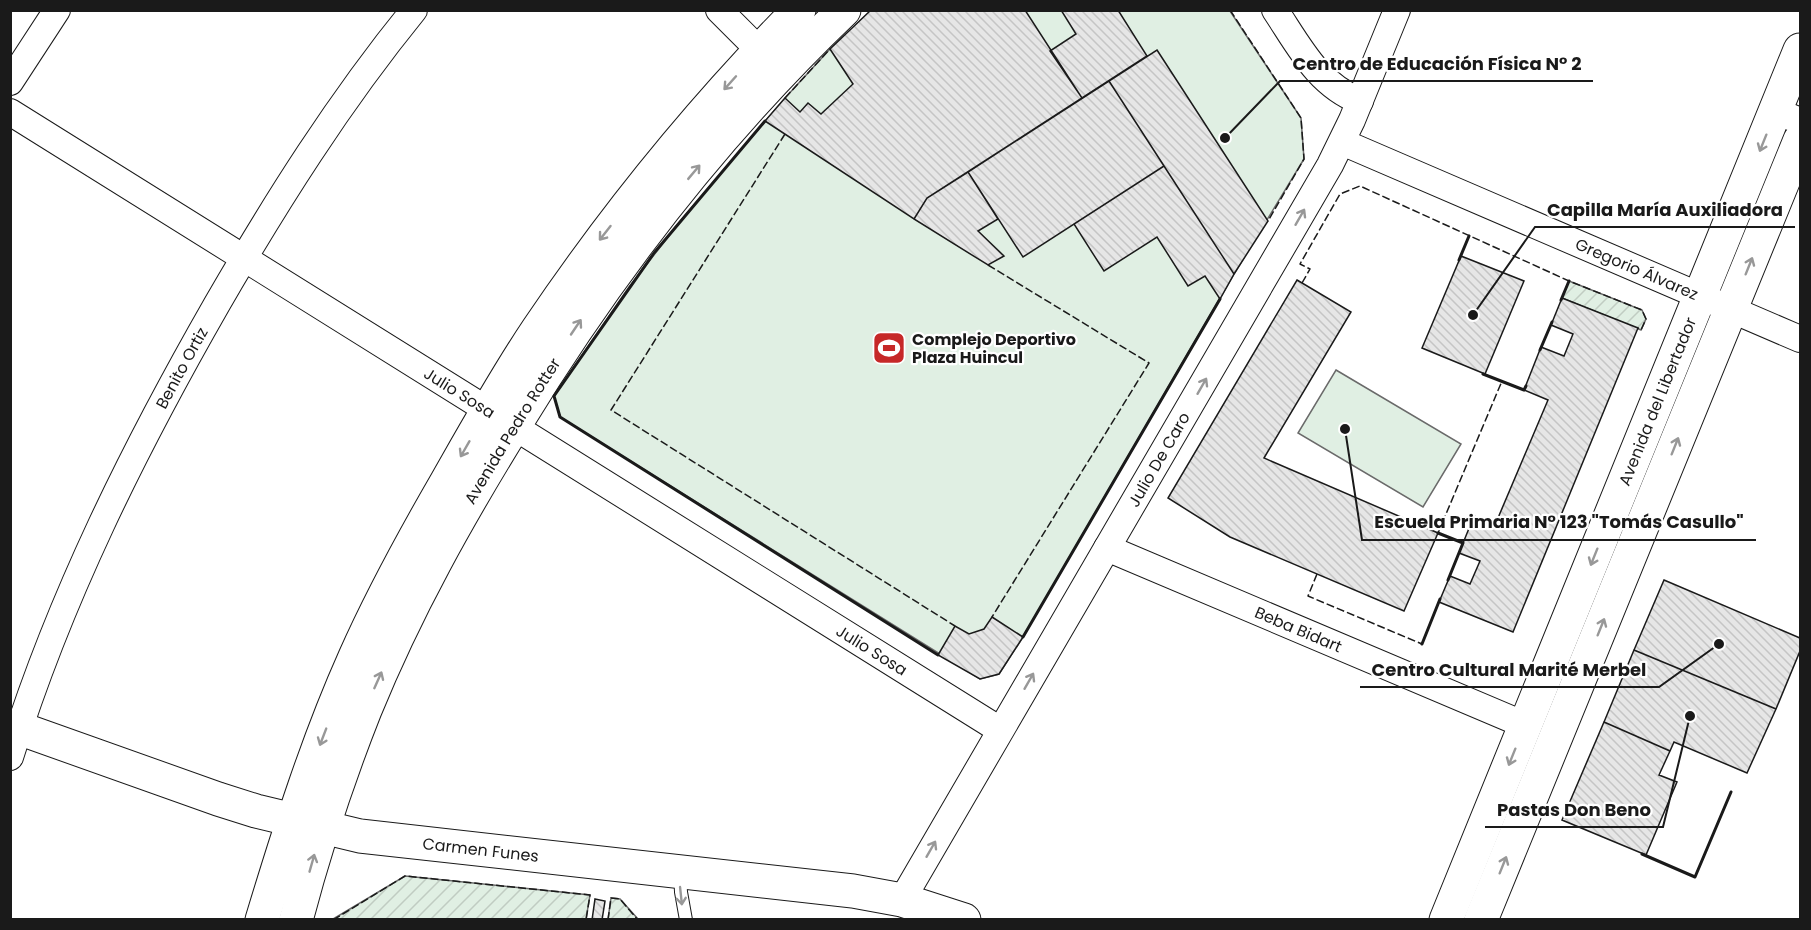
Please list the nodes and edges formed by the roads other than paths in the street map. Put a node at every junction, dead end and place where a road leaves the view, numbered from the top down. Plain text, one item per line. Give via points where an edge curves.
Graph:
1 (57, 10) edge
2 (414, 10) edge
3 (719, 10) edge
4 (799, 10) edge
5 (844, 10) edge
6 (1275, 10) edge
7 (1397, 10) edge
8 (1800, 50) edge
9 (771, 62) junction
10 (10, 82) edge
11 (1360, 101) junction
12 (10, 112) edge
13 (1788, 116) edge
14 (1800, 140) edge
15 (1342, 142) junction
16 (244, 258) junction
17 (1700, 296) junction
18 (1731, 309) junction
19 (1800, 339) edge
20 (501, 418) junction
21 (1107, 548) junction
22 (1525, 725) junction
23 (1000, 730) junction
24 (13, 737) edge
25 (308, 824) junction
26 (680, 872) junction
27 (902, 900) junction
28 (262, 920) edge
29 (296, 920) edge
30 (686, 920) edge
31 (964, 920) edge
32 (1446, 920) edge
33 (1481, 920) edge

1 - 10 street
2 - 16 street, Benito Ortiz via 335,116
3 - 9 street
4 - 9 main road, Avenida Pedro Rotter
5 - 9 main road, Avenida Pedro Rotter
6 - 11 street via 1319,75
7 - 11 street, Julio De Caro
8 - 13 main road, Avenida del Libertador
9 - 20 main road, Avenida Pedro Rotter via 564,345
11 - 15 street, Julio De Caro
12 - 16 street, Julio Sosa
13 -> 17 main road, Avenida del Libertador
18 -> 14 main road, Avenida del Libertador
15 - 17 street, Gregorio Álvarez
21 -> 15 street, Julio De Caro
16 - 20 street, Julio Sosa
16 - 24 street, Benito Ortiz via 129,464 69,596
17 - 18 street, Gregorio Álvarez
17 -> 22 main road, Avenida del Libertador
18 - 19 street, Gregorio Álvarez
33 -> 18 main road, Avenida del Libertador
20 - 23 street, Julio Sosa
20 - 25 main road, Avenida Pedro Rotter via 419,529 355,656 322,738
21 - 22 street, Beba Bidart
23 -> 21 street, Julio De Caro
22 -> 32 main road, Avenida del Libertador
27 -> 23 street, Julio De Caro
24 - 25 main road, Carmen Funes
25 - 26 main road, Carmen Funes via 378,839
25 - 28 main road, Avenida Pedro Rotter
29 -> 25 main road, Avenida Pedro Rotter
26 - 27 main road, Carmen Funes
26 -> 30 lane
27 - 31 main road, Carmen Funes

